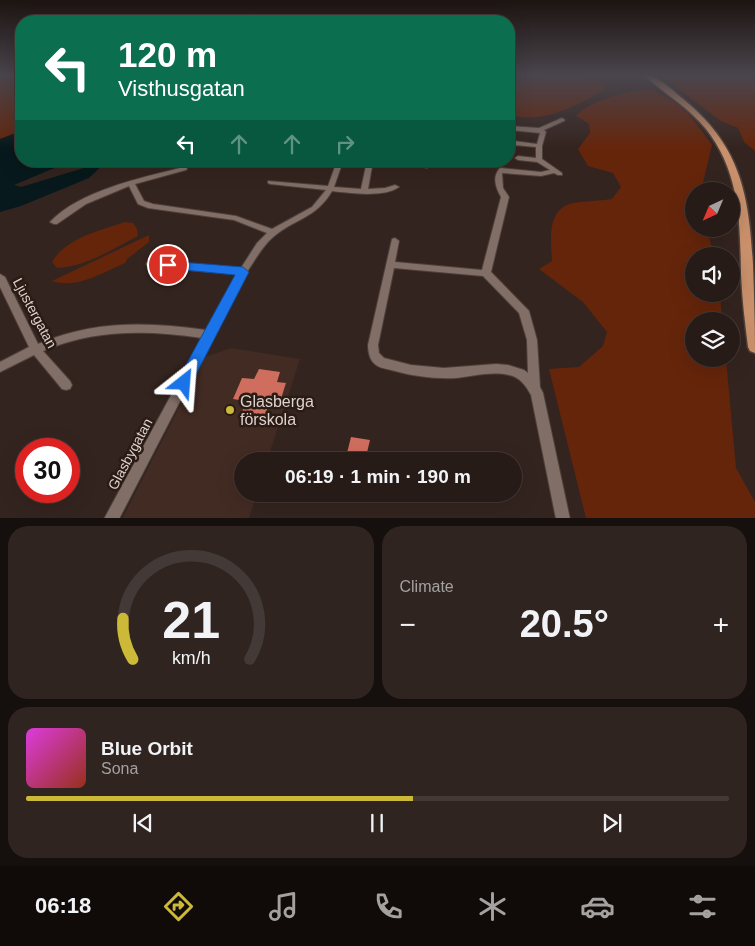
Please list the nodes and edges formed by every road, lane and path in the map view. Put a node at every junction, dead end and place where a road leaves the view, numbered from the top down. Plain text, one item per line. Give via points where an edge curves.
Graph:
1 (681, 100) edge
2 (562, 120) dead end
3 (515, 128) edge
4 (540, 130) junction
5 (515, 143) edge
6 (538, 146) junction
7 (518, 158) dead end
8 (539, 160) junction
9 (183, 167) edge
10 (338, 167) edge
11 (369, 167) edge
12 (270, 182) dead end
13 (132, 183) junction
14 (395, 187) dead end
15 (331, 188) junction
16 (364, 191) junction
17 (54, 222) dead end
18 (274, 233) junction
19 (395, 241) dead end
20 (150, 264) dead end
21 (390, 265) junction
22 (243, 272) junction
23 (486, 273) junction
24 (0, 276) edge
25 (210, 335) junction
26 (755, 347) edge
27 (36, 350) junction
28 (0, 367) edge
29 (66, 385) dead end
30 (534, 387) junction
31 (111, 518) edge
32 (563, 518) edge

1 - 26 main road via 701,118 732,166 742,208
2 - 4 street
3 - 4 street
4 - 6 street via 543,132
5 - 6 street
6 - 8 street
7 - 8 street
8 - 23 street via 557,173 499,172 499,188 505,197
9 - 13 street
10 - 15 street, Glasbygatan
11 - 16 street
12 - 15 street
13 - 17 street via 86,200
13 - 18 street via 141,202 151,206 236,218
14 - 16 street via 388,191
15 - 16 street
15 - 18 street, Glasbygatan via 309,213
18 - 22 street, Glasbygatan via 262,243
19 - 21 street
20 - 22 street
21 - 23 street
21 - 30 street via 373,344 374,354 380,362 444,373 493,369 516,371 531,380
22 - 25 street, Glasbygatan
23 - 30 street via 524,311 532,340
24 - 27 street, Ljustergatan
25 - 27 street via 169,328 114,327 79,333
25 - 31 street, Glasbygatan
27 - 28 street
27 - 29 street, Ljustergatan
30 - 32 street

